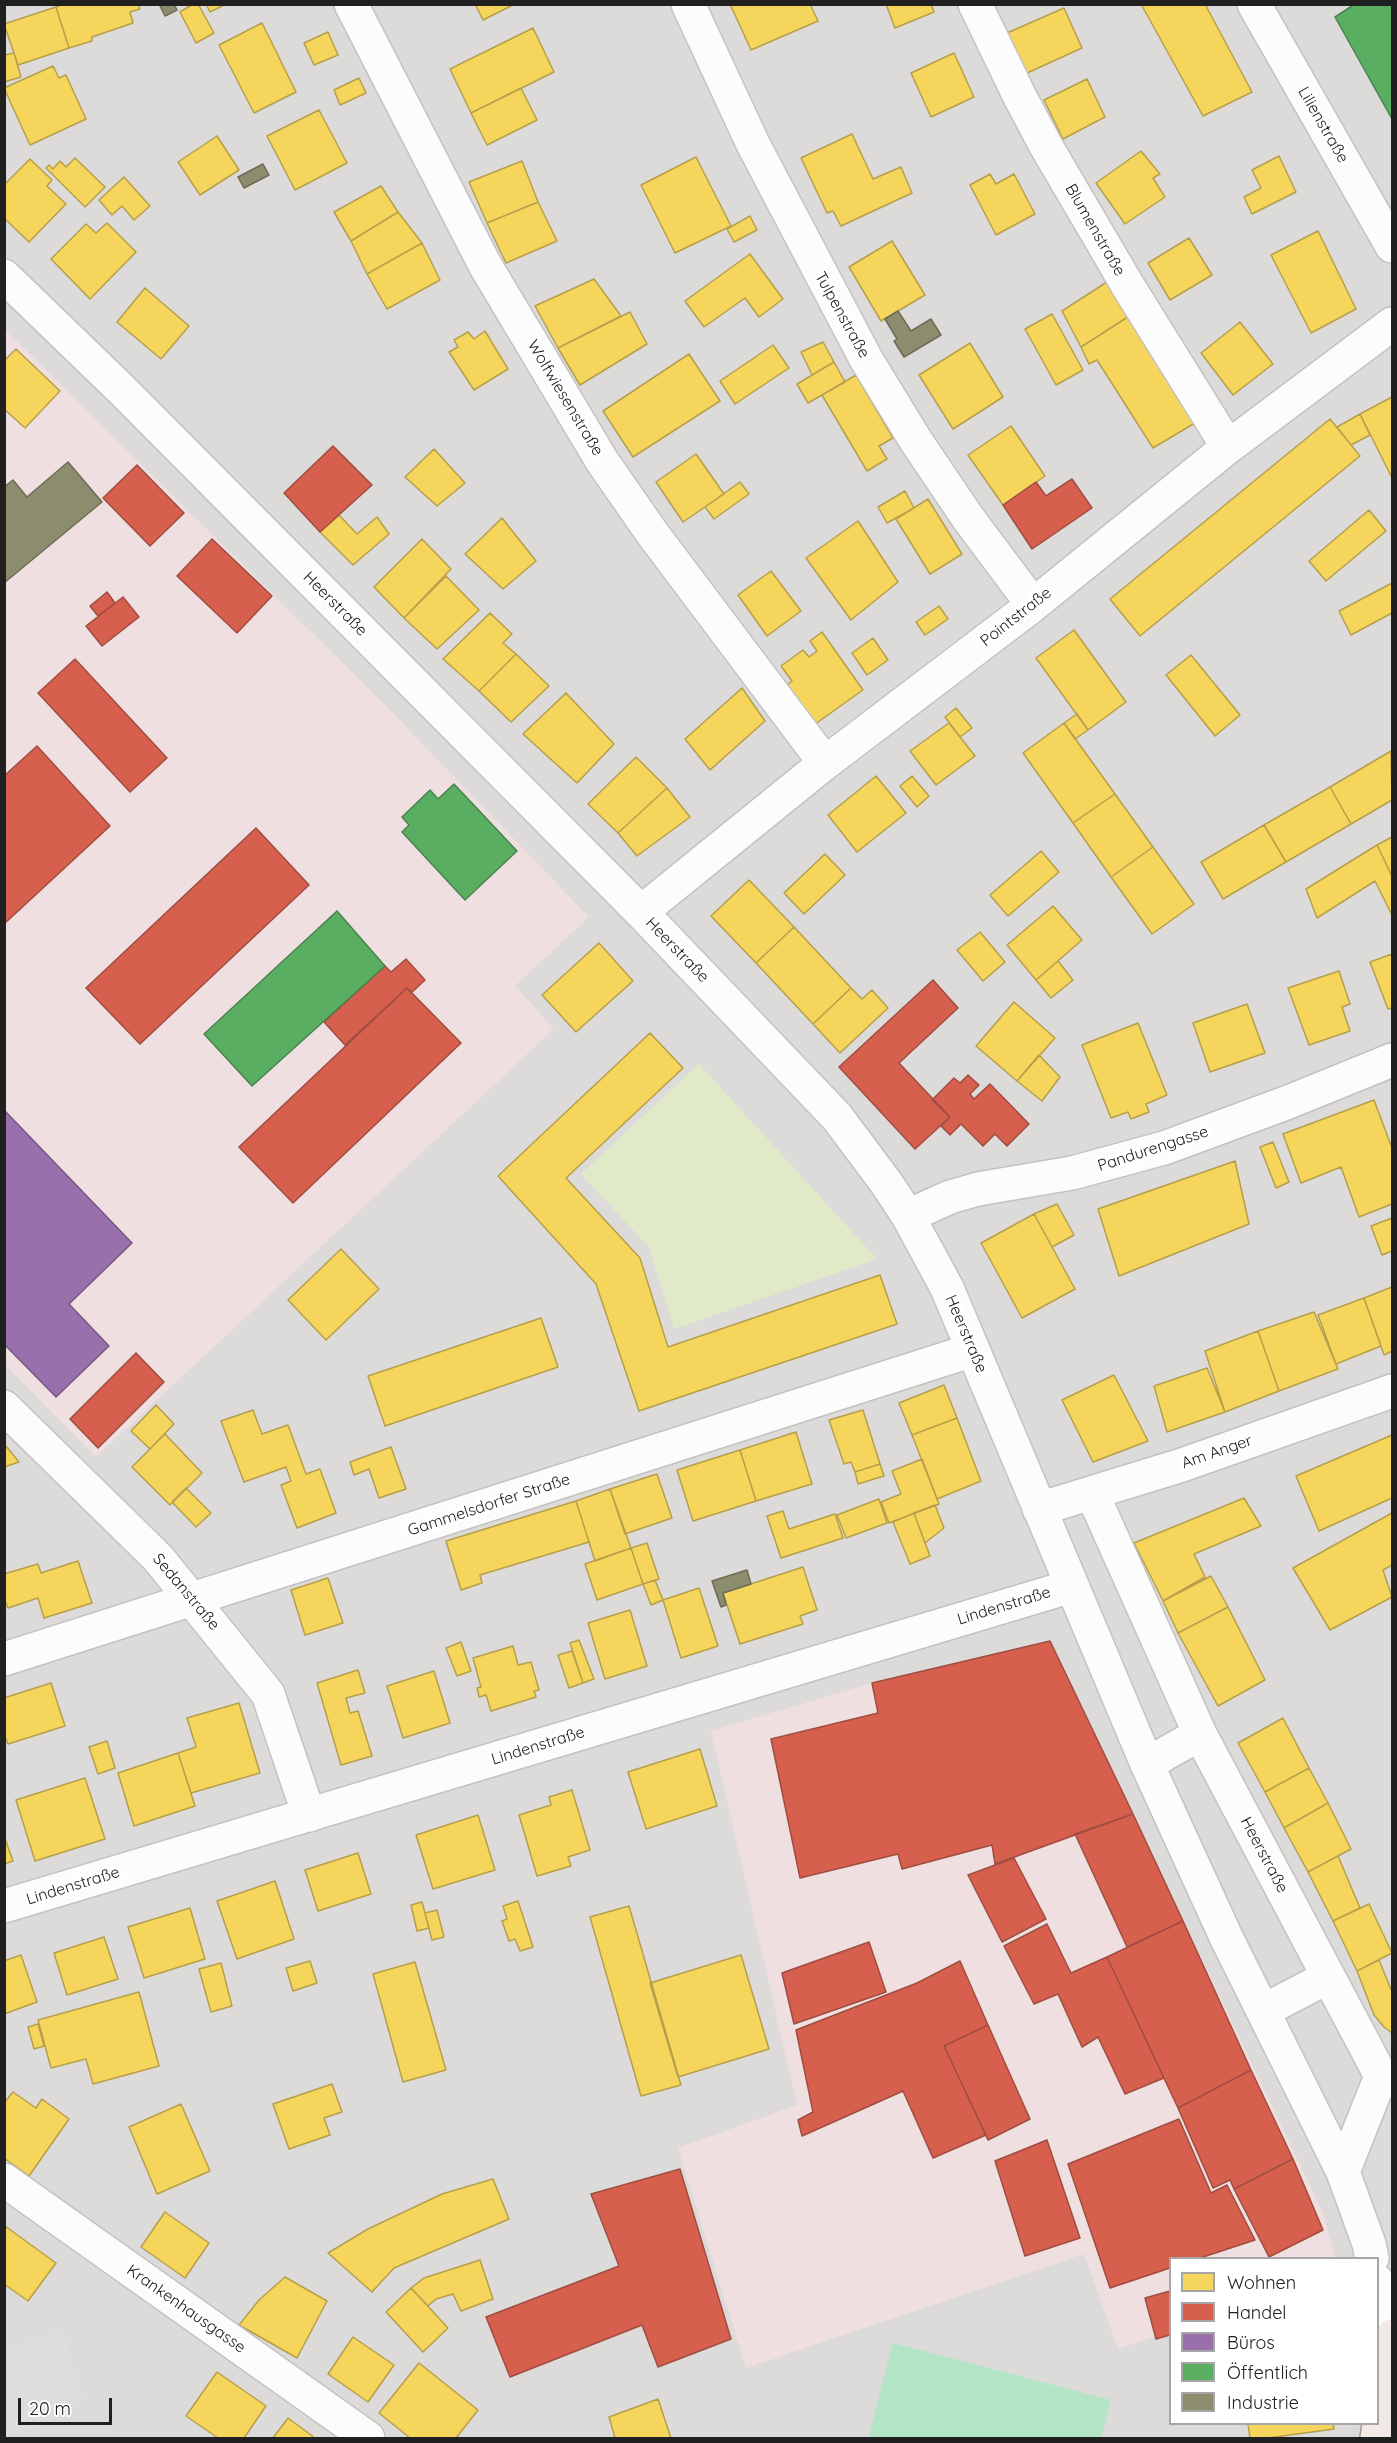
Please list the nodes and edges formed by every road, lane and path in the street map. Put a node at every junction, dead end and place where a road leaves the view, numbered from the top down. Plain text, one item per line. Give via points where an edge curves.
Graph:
1 (351, 4) edge
2 (688, 4) edge
3 (975, 4) edge
4 (1254, 4) edge
5 (1392, 246) edge
6 (4, 276) edge
7 (1392, 324) edge
8 (1228, 447) junction
9 (1033, 604) junction
10 (825, 763) junction
11 (640, 912) junction
12 (1392, 1060) edge
13 (908, 1216) junction
14 (973, 1350) junction
15 (1392, 1391) edge
16 (4, 1407) edge
17 (1092, 1493) junction
18 (1039, 1509) junction
19 (1072, 1586) junction
20 (193, 1599) junction
21 (4, 1659) edge
22 (1200, 1734) junction
23 (1147, 1764) junction
24 (309, 1815) junction
25 (4, 1906) edge
26 (1328, 1977) junction
27 (1263, 2011) junction
28 (1387, 2078) edge
29 (1343, 2172) junction
30 (4, 2180) edge
31 (1372, 2257) edge
32 (1379, 2290) edge
33 (1392, 2342) edge
34 (368, 2439) edge
35 (1377, 2439) edge

1 - 10 street, Wolfwiesenstraße via 485,265 602,461
2 - 9 street, Tulpenstraße via 753,144 866,358 968,518
3 - 8 street, Blumenstraße via 1046,146
4 - 5 street, Lilienstraße
6 - 11 street, Heerstraße
7 - 8 street, Pointstraße
8 - 9 street, Pointstraße
9 - 10 street, Pointstraße
10 - 11 street, Pointstraße
11 - 13 street, Heerstraße via 837,1117
12 - 13 street, Pandurengasse via 1164,1148 1072,1173 978,1189
13 - 14 street, Heerstraße via 947,1288
14 - 18 street, Heerstraße
14 - 20 street, Gammelsdorfer Straße
15 - 17 street, Am Anger
16 - 20 street, Sedanstraße via 158,1558
17 - 18 street, Am Anger
17 - 22 street, Heerstraße
18 - 19 street, Heerstraße
19 - 23 street, Heerstraße
19 - 24 street, Lindenstraße
20 - 21 street, Gammelsdorfer Straße
20 - 24 street, Sedanstraße via 268,1694
22 - 23 street
22 - 26 street, Heerstraße
23 - 27 street, Heerstraße
24 - 25 street, Lindenstraße
26 - 27 street
26 - 28 street, Heerstraße
27 - 29 street, Heerstraße
28 - 29 street
29 - 31 street, Heerstraße
30 - 34 street, Krankenhausgasse
32 - 33 street
33 - 35 main road

